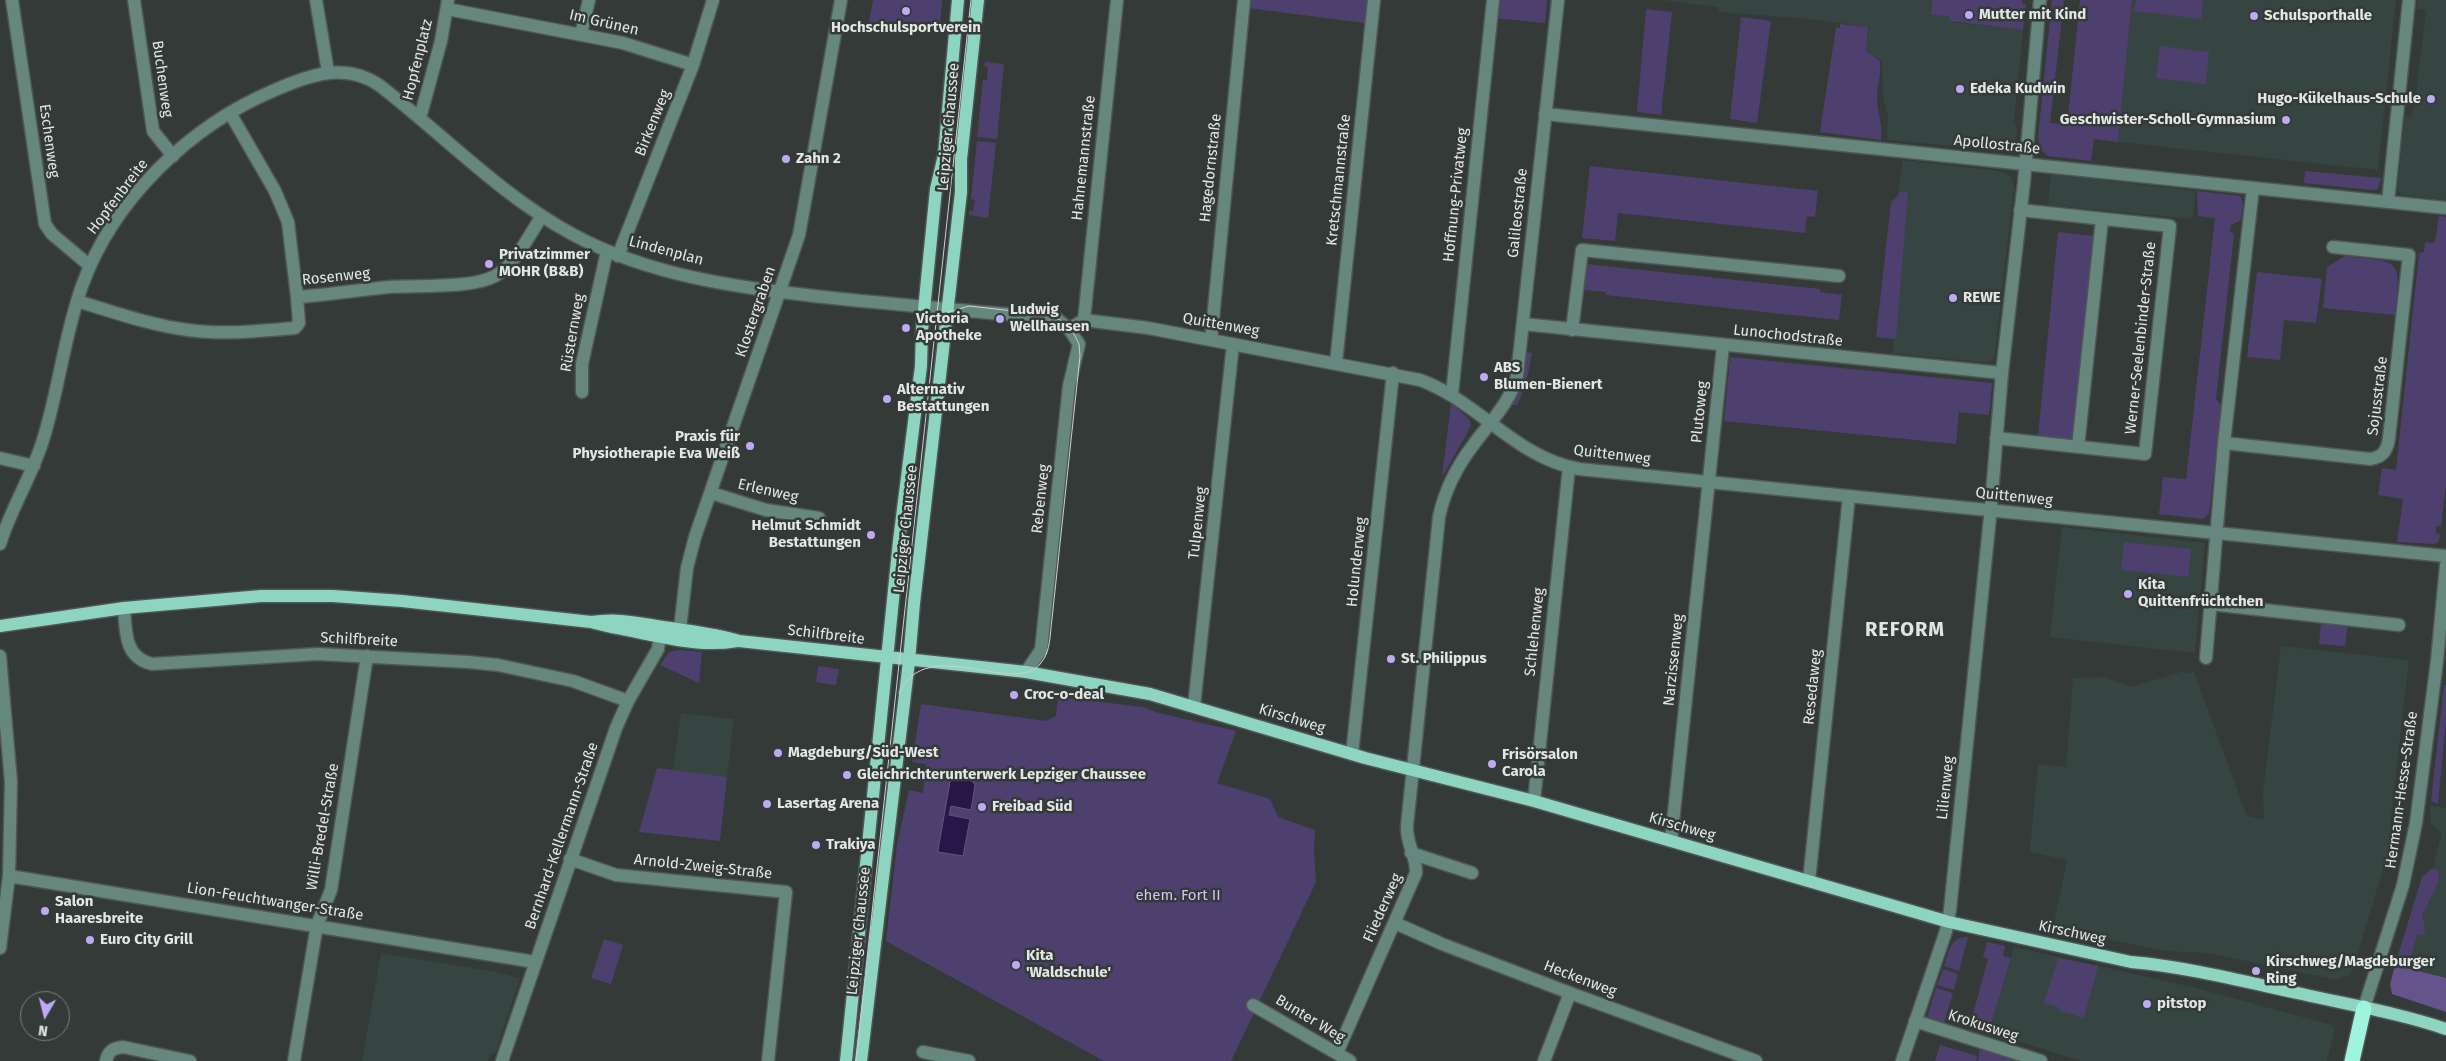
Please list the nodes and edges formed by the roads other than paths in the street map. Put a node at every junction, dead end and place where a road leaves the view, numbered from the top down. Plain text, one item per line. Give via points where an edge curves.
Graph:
1 (12, 0) edge
2 (134, 0) edge
3 (316, 0) edge
4 (589, 0) edge
5 (713, 0) edge
6 (840, 0) edge
7 (958, 0) edge
8 (978, 0) edge
9 (1117, 0) edge
10 (1244, 0) edge
11 (1374, 0) edge
12 (1493, 0) edge
13 (1558, 0) edge
14 (2040, 0) edge
15 (2409, 0) edge
16 (447, 4) edge
17 (581, 34) junction
18 (693, 65) junction
19 (328, 72) junction
20 (230, 113) junction
21 (1546, 114) junction
22 (420, 118) junction
23 (172, 156) junction
24 (2025, 164) junction
25 (2253, 188) junction
26 (2388, 202) junction
27 (2446, 208) edge
28 (2020, 210) junction
29 (542, 216) junction
30 (2102, 219) junction
31 (2333, 247) dead end
32 (612, 254) junction
33 (90, 266) junction
34 (1839, 276) dead end
35 (780, 292) junction
36 (297, 297) junction
37 (77, 301) junction
38 (924, 308) junction
39 (947, 309) junction
40 (1084, 320) junction
41 (1523, 324) junction
42 (1069, 328) junction
43 (1572, 330) junction
44 (1210, 340) junction
45 (1233, 344) junction
46 (1723, 346) junction
47 (1336, 363) junction
48 (1393, 373) junction
49 (2002, 373) junction
50 (582, 392) dead end
51 (1452, 394) junction
52 (1490, 422) junction
53 (1996, 438) junction
54 (2224, 443) junction
55 (2078, 447) junction
56 (0, 458) edge
57 (34, 466) junction
58 (1569, 467) junction
59 (1708, 482) junction
60 (711, 492) junction
61 (1849, 496) junction
62 (1991, 511) junction
63 (819, 518) dead end
64 (2216, 533) junction
65 (0, 544) edge
66 (2446, 556) edge
67 (2446, 565) edge
68 (2210, 604) junction
69 (124, 608) junction
70 (2399, 625) dead end
71 (0, 626) edge
72 (680, 629) junction
73 (661, 632) junction
74 (739, 640) junction
75 (0, 656) edge
76 (367, 656) junction
77 (886, 658) junction
78 (2206, 658) dead end
79 (909, 661) junction
80 (2441, 661) edge
81 (1026, 672) junction
82 (628, 701) junction
83 (1194, 706) junction
84 (1352, 754) junction
85 (1412, 770) junction
86 (1534, 800) junction
87 (1671, 841) junction
88 (1411, 853) junction
89 (570, 858) junction
90 (1472, 873) dead end
91 (9, 876) junction
92 (1809, 881) junction
93 (1949, 922) junction
94 (1395, 923) junction
95 (317, 925) junction
96 (0, 948) edge
97 (535, 962) junction
98 (1570, 993) junction
99 (1253, 1004) dead end
100 (2364, 1008) junction
101 (1916, 1021) junction
102 (2446, 1029) edge
103 (923, 1052) dead end
104 (1337, 1053) junction
105 (1733, 1057) edge
106 (106, 1061) edge
107 (190, 1061) edge
108 (294, 1061) edge
109 (502, 1061) edge
110 (768, 1061) edge
111 (846, 1061) edge
112 (861, 1061) edge
113 (969, 1061) edge
114 (1350, 1061) edge
115 (1544, 1061) edge
116 (1756, 1061) edge
117 (1902, 1061) edge
118 (2041, 1061) edge
119 (2352, 1061) edge

1 - 33 street, Eschenweg via 45,224 52,234
2 - 23 street, Buchenweg via 153,131
3 - 19 street
4 - 17 street
5 - 18 street, Birkenweg
6 - 35 street, Klostergraben via 800,229
7 - 38 main road, Leipziger Chaussee via 944,155 936,189
8 - 39 main road, Leipziger Chaussee
9 - 40 street, Hahnemannstraße
10 - 44 street, Hagedornstraße
11 - 47 street, Kretschmannstraße
12 - 51 street, Hoffnung-Privatweg
13 - 21 street, Galileostraße
14 - 24 street
15 - 26 street
16 - 17 street, Im Grünen
16 - 22 street, Hopfenplatz via 441,41
17 - 18 street, Im Grünen via 637,46
18 - 32 street, Birkenweg
19 - 20 street, Hopfenbreite via 280,88
19 - 22 street, Hopfenplatz via 348,72 367,78
20 - 23 street, Hopfenbreite
20 - 36 street via 275,191 288,222
21 - 24 street, Apollostraße
21 - 41 street, Galileostraße
22 - 29 street, Lindenplan via 482,173
23 - 33 street, Hopfenbreite via 126,208
24 - 25 street, Apollostraße
24 - 28 street
25 - 26 street, Apollostraße
25 - 54 street
26 - 27 street, Apollostraße
28 - 30 street, Werner-Seelenbinder-Straße
28 - 49 street
29 - 32 street, Lindenplan
29 - 36 street, Rosenweg via 508,265 486,280
30 - 55 street
30 - 55 street, Werner-Seelenbinder-Straße via 2170,226 2145,454
31 - 54 street, Sojusstraße via 2409,255 2386,450 2370,459
32 - 35 street, Lindenplan via 663,269
32 - 50 street, Rüsternweg via 582,364
33 - 37 street, Hopfenbreite
34 - 43 street via 1582,250
35 - 38 street, Lindenplan
35 - 60 street, Klostergraben
36 - 37 street, Rosenweg via 299,323 296,328 238,332 167,326
37 - 57 street, Hopfenbreite via 51,413
38 - 39 street, Lindenplan
38 - 77 main road, Leipziger Chaussee via 921,366
39 - 42 street via 1056,318
39 - 79 main road, Leipziger Chaussee
40 - 42 street
40 - 44 street, Quittenweg
41 - 43 street, Lunochodstraße
41 - 52 street, Galileostraße via 1515,382 1506,402
42 - 81 street, Rebenweg via 1079,344 1069,386 1041,650
43 - 46 street, Lunochodstraße
44 - 45 street, Quittenweg
45 - 47 street, Quittenweg
45 - 83 street, Tulpenweg
46 - 49 street, Lunochodstraße
46 - 59 street, Plutoweg
47 - 48 street, Quittenweg
48 - 51 street, Quittenweg
48 - 84 street, Holunderweg
49 - 53 street
51 - 52 street, Quittenweg
52 - 58 street, Quittenweg via 1529,450
52 - 85 street via 1455,472 1442,505
53 - 55 street, Werner-Seelenbinder-Straße
53 - 62 street
54 - 64 street
56 - 57 street
57 - 65 street, Hopfenbreite
58 - 59 street, Quittenweg
58 - 86 street, Schlehenweg
59 - 61 street, Quittenweg
59 - 87 street, Narzissenweg
60 - 63 street, Erlenweg via 766,510
60 - 72 street, Klostergraben via 687,568
61 - 62 street, Quittenweg
61 - 92 street, Resedaweg
62 - 64 street, Quittenweg
62 - 93 street, Lilienweg
64 - 66 street, Quittenweg
64 - 68 street
67 - 80 street, Hermann-Hesse-Straße
68 - 70 street
68 - 78 street
69 - 71 main road, Schilfbreite
69 - 73 main road, Schilfbreite via 261,596 333,596 591,622 641,633
69 - 76 street, Schilfbreite via 127,644 141,661 152,664 318,654
72 - 73 main road, Schilfbreite
72 - 74 main road, Schilfbreite
73 - 74 main road, Schilfbreite via 716,645
73 - 82 street, Bernhard-Kellermann-Straße via 658,649
74 - 77 main road, Schilfbreite
75 - 91 street via 10,775
76 - 82 street, Schilfbreite via 498,665 573,681
76 - 95 street, Willi-Bredel-Straße via 330,890
77 - 79 main road, Schilfbreite
77 - 111 main road, Leipziger Chaussee
79 - 81 main road, Kirschweg
79 - 112 main road, Leipziger Chaussee
80 - 100 street, Hermann-Hesse-Straße via 2407,869
81 - 83 main road, Kirschweg via 1126,689
82 - 89 street, Bernhard-Kellermann-Straße
83 - 84 main road, Kirschweg
84 - 85 main road, Kirschweg
85 - 86 main road, Kirschweg
85 - 88 street, Fliederweg via 1406,831
86 - 87 main road, Kirschweg
87 - 92 main road, Kirschweg
88 - 90 street
88 - 94 street, Fliederweg via 1416,874
89 - 97 street, Bernhard-Kellermann-Straße
89 - 110 street, Arnold-Zweig-Straße via 616,875 786,892
91 - 95 street, Lion-Feuchtwanger-Straße
91 - 96 street
92 - 93 main road, Kirschweg
93 - 100 main road, Kirschweg
93 - 101 street, Lilienweg
94 - 98 street, Heckenweg
94 - 104 street, Fliederweg
95 - 97 street, Lion-Feuchtwanger-Straße
95 - 108 street, Willi-Bredel-Straße
97 - 109 street, Bernhard-Kellermann-Straße
98 - 105 street, Heckenweg
98 - 115 street
99 - 104 street, Bunter Weg
100 - 102 main road, Kirschweg
100 - 119 highway
101 - 117 street, Lilienweg
101 - 118 street, Krokusweg
103 - 113 street
104 - 114 street, Bunter Weg
105 - 116 street, Heckenweg
106 - 107 street via 110,1052 123,1047

